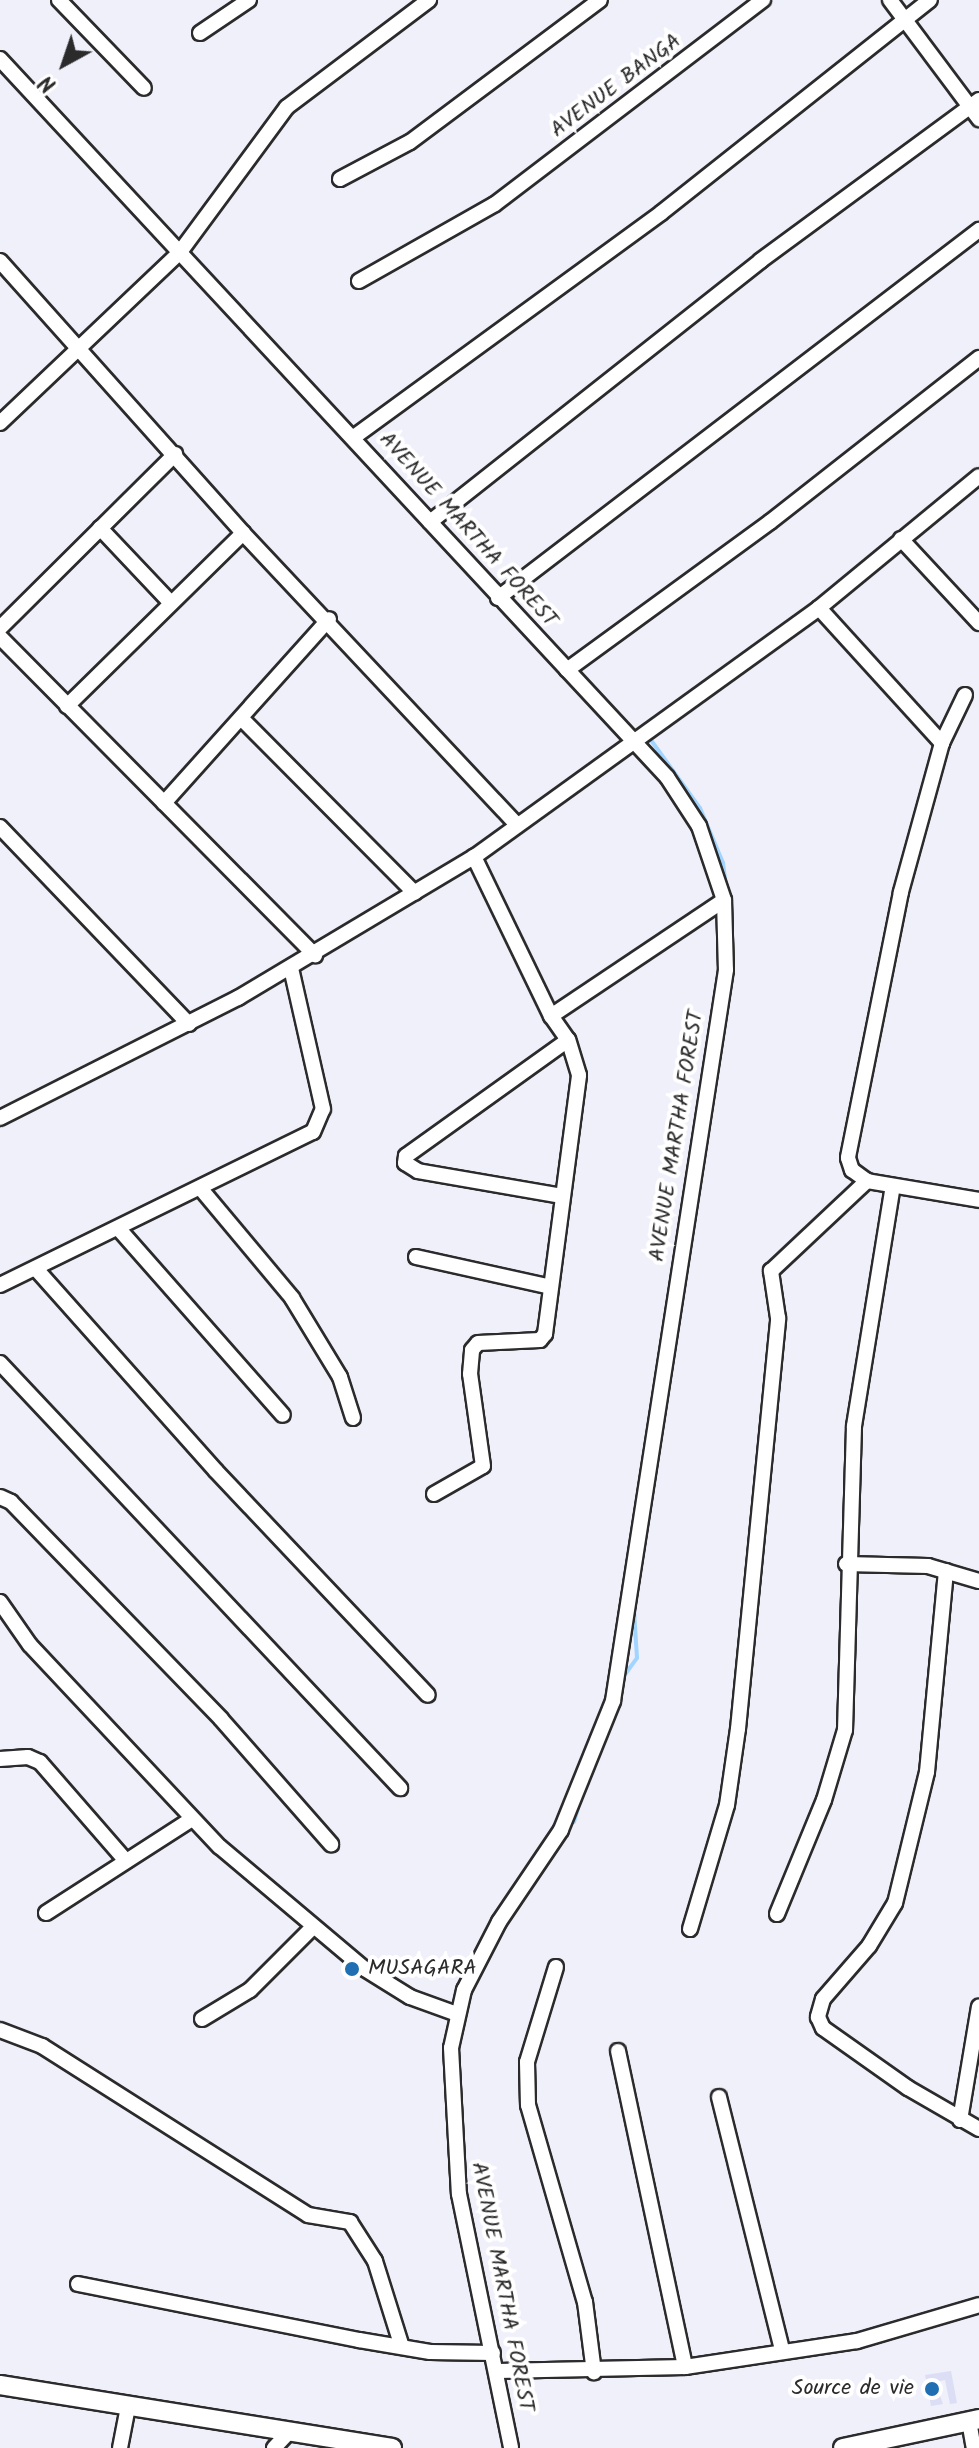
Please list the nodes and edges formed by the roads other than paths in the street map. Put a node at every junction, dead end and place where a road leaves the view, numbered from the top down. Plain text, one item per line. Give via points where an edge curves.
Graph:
1 (59, 0) edge
2 (249, 0) edge
3 (429, 0) edge
4 (600, 0) edge
5 (763, 0) edge
6 (890, 0) edge
7 (930, 0) edge
8 (904, 19) junction
9 (200, 33) dead end
10 (1, 62) edge
11 (144, 88) dead end
12 (976, 109) edge
13 (340, 179) dead end
14 (979, 230) edge
15 (180, 252) junction
16 (0, 261) edge
17 (359, 281) dead end
18 (83, 348) junction
19 (979, 358) edge
20 (0, 423) edge
21 (354, 437) junction
22 (175, 454) junction
23 (979, 476) edge
24 (430, 522) junction
25 (100, 528) junction
26 (243, 533) junction
27 (901, 539) junction
28 (498, 598) junction
29 (170, 602) junction
30 (819, 608) junction
31 (329, 619) junction
32 (979, 623) edge
33 (0, 628) edge
34 (0, 637) edge
35 (567, 670) junction
36 (965, 695) dead end
37 (67, 706) junction
38 (242, 719) junction
39 (636, 742) junction
40 (942, 743) junction
41 (164, 803) junction
42 (516, 824) junction
43 (0, 827) edge
44 (474, 857) junction
45 (415, 893) junction
46 (724, 900) junction
47 (315, 955) junction
48 (291, 968) junction
49 (551, 1016) junction
50 (189, 1024) junction
51 (568, 1040) junction
52 (0, 1118) edge
53 (867, 1181) junction
54 (893, 1186) junction
55 (201, 1189) junction
56 (562, 1196) junction
57 (979, 1200) edge
58 (118, 1228) junction
59 (416, 1257) dead end
60 (37, 1270) junction
61 (0, 1285) edge
62 (551, 1287) junction
63 (0, 1363) edge
64 (283, 1415) dead end
65 (353, 1418) dead end
66 (434, 1494) dead end
67 (0, 1497) edge
68 (846, 1564) junction
69 (946, 1571) junction
70 (979, 1581) edge
71 (0, 1602) edge
72 (428, 1695) dead end
73 (0, 1759) edge
74 (400, 1788) dead end
75 (192, 1819) junction
76 (331, 1844) dead end
77 (126, 1861) junction
78 (46, 1913) dead end
79 (777, 1914) dead end
80 (312, 1928) junction
81 (690, 1929) dead end
82 (556, 1967) dead end
83 (979, 2007) edge
84 (457, 2014) junction
85 (202, 2019) dead end
86 (0, 2030) edge
87 (618, 2051) dead end
88 (719, 2097) dead end
89 (960, 2120) junction
90 (979, 2129) edge
91 (78, 2284) dead end
92 (979, 2305) edge
93 (402, 2347) junction
94 (782, 2350) junction
95 (493, 2353) junction
96 (685, 2367) junction
97 (498, 2371) junction
98 (594, 2372) junction
99 (0, 2385) edge
100 (128, 2407) junction
101 (974, 2420) edge
102 (289, 2432) junction
103 (382, 2447) edge
104 (120, 2448) edge
105 (274, 2448) edge
106 (511, 2448) edge
107 (843, 2448) edge
108 (974, 2448) edge

1 - 11 street
2 - 9 street
3 - 15 street via 287,107
4 - 13 street via 410,142
5 - 17 street, AVENUE BANGA via 495,204
6 - 8 street
7 - 8 street
8 - 12 street
8 - 21 street via 661,213
10 - 15 street, AVENUE MARTHA FOREST
12 - 24 street via 760,261
14 - 28 street
15 - 18 street
15 - 21 street, AVENUE MARTHA FOREST
16 - 18 street
18 - 20 street
18 - 22 street
19 - 35 street via 770,522
21 - 24 street, AVENUE MARTHA FOREST
22 - 25 street
22 - 26 street
23 - 27 street
24 - 28 street, AVENUE MARTHA FOREST
25 - 29 street
25 - 33 street
26 - 29 street
26 - 31 street
27 - 30 street
27 - 32 street
28 - 35 street, AVENUE MARTHA FOREST
29 - 37 street
30 - 39 street
30 - 40 street
31 - 38 street
31 - 42 street
34 - 37 street
35 - 39 street, AVENUE MARTHA FOREST
36 - 40 street
37 - 41 street
38 - 41 street
38 - 45 street
39 - 42 street
39 - 46 street, AVENUE MARTHA FOREST via 699,826
40 - 53 street via 894,922 848,1158 852,1170
41 - 47 street
42 - 44 street
43 - 50 street
44 - 45 street
44 - 49 street
45 - 47 street
46 - 49 street
46 - 84 street, AVENUE MARTHA FOREST via 726,970 613,1701 561,1830 499,1922
47 - 48 street
48 - 50 street
48 - 55 street via 323,1109 321,1122 313,1132
49 - 51 street
50 - 52 street
51 - 56 street via 579,1075
51 - 56 street via 406,1156 405,1163 418,1171
53 - 54 street
53 - 81 street via 771,1271 778,1318 738,1729 724,1817
54 - 57 street
54 - 68 street via 854,1426
55 - 58 street
55 - 65 street via 292,1298 340,1377
56 - 62 street
58 - 60 street
58 - 64 street
59 - 62 street
60 - 61 street
60 - 72 street
62 - 66 street via 540,1340 478,1343 472,1350 470,1374 483,1466
63 - 74 street
67 - 76 street via 11,1502 221,1719
68 - 69 street
68 - 79 street via 850,1659 845,1730 824,1800
69 - 70 street
69 - 89 street via 927,1772 895,1903 869,1946 823,1999 818,2017 835,2037
71 - 75 street via 30,1645
73 - 77 street via 28,1757 40,1762
75 - 77 street
75 - 80 street
77 - 78 street
80 - 84 street via 387,1985
80 - 85 street via 250,1990
82 - 98 street via 527,2062 528,2105 585,2302
83 - 89 street
84 - 95 street, AVENUE MARTHA FOREST via 451,2048 454,2166
86 - 93 street via 42,2046 308,2215 350,2222 375,2261
87 - 96 street
88 - 94 street
89 - 90 street
91 - 93 street
92 - 94 street via 857,2341
93 - 95 street
94 - 96 street
95 - 97 street, AVENUE MARTHA FOREST
96 - 98 street
97 - 98 street
97 - 106 street, AVENUE MARTHA FOREST
99 - 100 main road
100 - 102 main road
100 - 104 street
101 - 107 main road
101 - 108 street
102 - 103 main road
102 - 105 street

